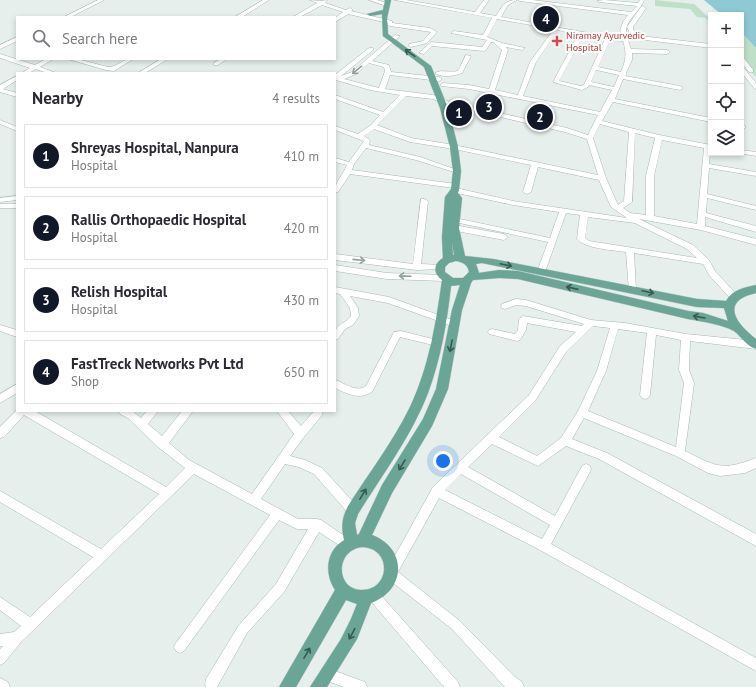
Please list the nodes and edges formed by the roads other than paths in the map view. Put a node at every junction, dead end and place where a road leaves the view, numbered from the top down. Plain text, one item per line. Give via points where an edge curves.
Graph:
1 (102, 0) edge
2 (267, 0) edge
3 (312, 0) edge
4 (371, 0) edge
5 (396, 0) edge
6 (439, 0) edge
7 (487, 0) edge
8 (515, 0) edge
9 (520, 0) edge
10 (647, 0) edge
11 (324, 1) edge
12 (406, 1) edge
13 (599, 1) edge
14 (387, 2) edge
15 (641, 2) edge
16 (433, 7) junction
17 (350, 10) junction
18 (370, 14) joint
19 (476, 14) junction
20 (631, 14) junction
21 (69, 16) edge
22 (240, 16) edge
23 (298, 16) edge
24 (496, 17) junction
25 (336, 19) edge
26 (387, 20) junction
27 (557, 28) junction
28 (454, 33) dead end
29 (581, 34) junction
30 (629, 36) junction
31 (389, 37) junction
32 (488, 38) junction
33 (608, 38) junction
34 (16, 39) edge
35 (708, 43) edge
36 (427, 44) junction
37 (411, 45) junction
38 (501, 45) junction
39 (375, 46) dead end
40 (708, 46) edge
41 (0, 47) edge
42 (522, 48) dead end
43 (629, 51) junction
44 (667, 52) dead end
45 (422, 53) junction
46 (0, 56) edge
47 (468, 56) dead end
48 (48, 60) edge
49 (75, 60) edge
50 (128, 60) edge
51 (163, 60) edge
52 (222, 60) edge
53 (367, 61) junction
54 (744, 62) edge
55 (216, 64) dead end
56 (35, 67) junction
57 (595, 68) junction
58 (27, 72) edge
59 (50, 72) edge
60 (143, 72) edge
61 (744, 72) edge
62 (388, 73) junction
63 (623, 75) junction
64 (437, 77) junction
65 (756, 77) edge
66 (336, 78) edge
67 (16, 79) edge
68 (588, 83) junction
69 (443, 86) junction
70 (756, 87) edge
71 (680, 88) dead end
72 (0, 89) edge
73 (382, 89) junction
74 (616, 89) junction
75 (491, 92) junction
76 (404, 94) junction
77 (16, 96) edge
78 (336, 97) edge
79 (520, 97) junction
80 (442, 99) junction
81 (611, 100) junction
82 (446, 105) junction
83 (602, 114) junction
84 (385, 115) junction
85 (708, 119) edge
86 (0, 122) edge
87 (598, 122) junction
88 (372, 126) junction
89 (16, 127) edge
90 (336, 128) edge
91 (632, 131) junction
92 (359, 136) junction
93 (659, 137) junction
94 (590, 138) junction
95 (366, 146) junction
96 (708, 146) edge
97 (454, 147) junction
98 (708, 151) edge
99 (744, 152) edge
100 (754, 154) dead end
101 (336, 160) edge
102 (351, 164) junction
103 (535, 164) junction
104 (705, 165) junction
105 (457, 171) junction
106 (348, 172) junction
107 (756, 174) edge
108 (602, 178) junction
109 (336, 189) edge
110 (455, 190) junction
111 (527, 192) dead end
112 (703, 195) junction
113 (16, 198) edge
114 (0, 200) edge
115 (424, 201) dead end
116 (0, 206) edge
117 (16, 206) edge
118 (618, 208) junction
119 (756, 208) edge
120 (563, 211) junction
121 (625, 214) junction
122 (702, 214) junction
123 (584, 215) junction
124 (650, 218) junction
125 (636, 221) junction
126 (455, 224) junction
127 (701, 227) junction
128 (756, 229) edge
129 (510, 238) dead end
130 (553, 241) junction
131 (756, 242) edge
132 (630, 251) junction
133 (336, 257) edge
134 (448, 259) junction
135 (464, 260) junction
136 (706, 262) junction
137 (417, 267) junction
138 (439, 267) junction
139 (336, 268) edge
140 (541, 272) junction
141 (445, 279) junction
142 (469, 279) junction
143 (632, 289) junction
144 (756, 289) edge
145 (339, 291) edge
146 (732, 301) junction
147 (505, 306) dead end
148 (442, 319) junction
149 (455, 324) junction
150 (615, 325) junction
151 (338, 326) edge
152 (587, 326) junction
153 (0, 328) edge
154 (736, 328) junction
155 (652, 331) junction
156 (492, 332) dead end
157 (16, 334) edge
158 (686, 337) junction
159 (437, 343) junction
160 (756, 345) edge
161 (336, 384) edge
162 (16, 389) edge
163 (645, 395) dead end
164 (0, 399) edge
165 (21, 412) edge
166 (28, 412) edge
167 (127, 412) edge
168 (152, 412) edge
169 (187, 412) edge
170 (283, 412) edge
171 (319, 412) dead end
172 (583, 413) junction
173 (141, 425) junction
174 (0, 434) edge
175 (300, 434) junction
176 (490, 438) junction
177 (565, 441) junction
178 (162, 444) junction
179 (680, 453) junction
180 (283, 460) junction
181 (756, 463) edge
182 (193, 468) junction
183 (460, 468) junction
184 (586, 469) dead end
185 (437, 491) junction
186 (167, 493) junction
187 (1, 498) edge
188 (253, 501) junction
189 (353, 510) junction
190 (277, 514) junction
191 (557, 523) junction
192 (317, 524) junction
193 (756, 540) edge
194 (355, 543) junction
195 (544, 546) junction
196 (102, 556) junction
197 (391, 574) junction
198 (343, 590) junction
199 (370, 596) junction
200 (0, 603) edge
201 (30, 624) junction
202 (16, 638) junction
203 (0, 640) edge
204 (180, 647) dead end
205 (0, 659) edge
206 (756, 665) edge
207 (327, 674) junction
208 (0, 684) edge
209 (211, 684) dead end
210 (3, 687) edge
211 (287, 687) edge
212 (318, 687) edge
213 (360, 687) edge
214 (453, 687) edge
215 (517, 687) edge

1 - 21 street
2 - 22 street
3 - 11 street
4 - 14 street
5 - 12 street
5 - 26 main road
6 - 16 street
7 - 19 street
8 - 24 street via 506,4
9 - 20 street
10 - 30 street via 630,27
11 - 17 street
11 - 23 street
12 - 16 street
13 - 15 street
14 - 26 main road
15 - 20 street
16 - 19 street
17 - 18 street
17 - 25 street
17 - 26 street
18 - 26 main road
19 - 24 street
20 - 30 street via 623,25
24 - 27 street
24 - 32 street
26 - 31 main road via 384,31
26 - 36 street via 434,32
27 - 29 street
27 - 79 street via 533,62
28 - 32 street
29 - 33 street
29 - 68 street via 556,82 582,88
30 - 33 street
30 - 35 street
30 - 40 street
30 - 43 street
31 - 37 main road
31 - 53 street
64 -> 31 main road via 427,66
32 - 36 street via 484,49
32 - 38 street
33 - 57 street
34 - 41 street
36 - 37 street
36 - 45 street
37 - 45 main road
38 - 42 street
38 - 75 street via 505,53
39 - 66 street
43 - 44 street
43 - 63 street via 630,60
45 - 64 main road via 428,58
46 - 56 street
47 - 64 street via 460,72
48 - 56 street
49 - 50 street via 108,69
51 - 60 street
52 - 55 street
53 - 62 street via 387,66
53 -> 66 street via 354,73
54 - 65 street
56 - 58 street
56 - 59 street
57 - 63 street
57 - 68 street
61 - 70 street
62 - 64 street
62 - 73 street
63 - 71 street
63 - 74 street
64 - 69 main road
64 - 80 main road
66 - 73 street
67 - 72 street
68 - 74 street
69 - 75 street via 469,87
69 - 82 main road
72 - 77 street
73 - 76 street
74 - 81 street
75 - 79 street
76 - 80 street
76 - 84 street
78 - 84 street
79 - 83 street
80 - 82 main road
81 - 83 street
81 - 85 street
82 - 94 street via 567,130
82 - 97 main road
83 - 87 street
84 - 88 street
86 - 89 street
87 - 91 street
87 - 94 street
88 - 92 street
88 - 97 street via 410,140
90 - 92 street
91 - 93 street
91 - 118 street via 628,202
92 - 95 street via 367,140
93 - 96 street
93 - 124 street via 650,181
94 - 108 street
95 - 102 street
95 - 105 street via 418,158
97 - 103 street
97 - 105 main road
98 - 104 street
99 - 100 street
101 - 102 street
102 - 106 street
103 - 108 street
103 - 111 street
104 - 107 street
104 - 112 street
105 - 110 main road
106 - 109 street
106 - 110 street
108 - 118 street via 614,205
110 - 120 street via 513,204
110 - 126 main road via 458,198
110 - 134 main road via 449,197
112 - 119 street
112 - 122 street
113 - 114 street
115 - 137 street
116 - 117 street
118 - 121 street
120 - 123 street
120 - 130 street
121 - 124 street
121 - 125 street
122 - 127 street
122 - 128 street
123 - 125 street
123 - 132 street via 581,239 584,242
124 - 127 street
125 - 136 street via 690,247
126 - 129 street
126 - 130 street
126 - 135 main road
127 - 131 street
130 - 140 street
132 - 136 street
132 - 143 street
133 -> 137 street
134 - 135 main road
134 - 138 main road
135 -> 140 main road via 487,261
135 - 142 main road via 473,267 474,273
136 - 146 street
137 - 138 street
138 - 141 main road
141 -> 139 street via 388,276
140 - 143 main road
141 - 142 main road via 456,282
141 - 148 main road
142 - 149 main road
154 -> 142 main road via 703,317 518,275 499,274
143 -> 146 main road via 697,303
144 - 146 main road via 744,291
145 - 148 street via 383,299
145 - 151 street via 355,312 353,320
146 - 154 main road via 729,312
147 - 152 street via 516,302 526,303
148 - 149 street
148 - 159 main road
149 -> 194 main road via 442,389 428,422
150 - 152 street
150 - 155 street
150 - 172 street via 608,353
152 - 156 street via 523,319 522,330 517,338
152 - 176 street via 564,349 532,398
153 - 157 street
154 - 160 main road
155 - 158 street
155 - 163 street
158 - 160 street
158 - 179 street via 684,370 689,382
159 - 161 street via 397,334 366,392 355,393
189 -> 159 main road via 415,410
162 - 164 street
165 - 174 street
166 - 186 street
167 - 173 street
168 - 173 street
169 - 178 street
170 - 175 street
171 - 175 street
172 - 177 street
172 - 179 street
173 - 178 street
175 - 180 street
176 - 177 street via 538,461
176 - 183 street
177 - 193 street via 603,456
178 - 182 street
179 - 181 street via 708,468 720,471 745,468
180 - 188 street
180 - 189 street via 301,463 318,471
182 - 186 street
182 - 188 street
183 - 185 street
183 - 191 street
184 - 191 street
185 - 195 street
185 - 197 street
186 - 196 street
187 - 196 street
188 - 190 street
189 - 194 main road via 348,527
190 - 192 street via 297,524
190 - 204 street
191 - 195 street
192 - 194 street
192 - 209 street via 280,588 243,629
194 - 197 main road via 379,545 390,562
194 - 198 main road via 342,550 334,566 338,583
195 - 206 street
196 - 201 street
197 - 199 main road via 381,590
197 - 215 street via 456,625
198 - 199 main road via 353,596
211 -> 198 main road
199 -> 207 main road via 351,637
199 - 214 street
200 - 201 street
201 - 202 street
202 - 203 street
202 - 205 street
207 - 212 main road
207 - 213 street
208 - 210 street

